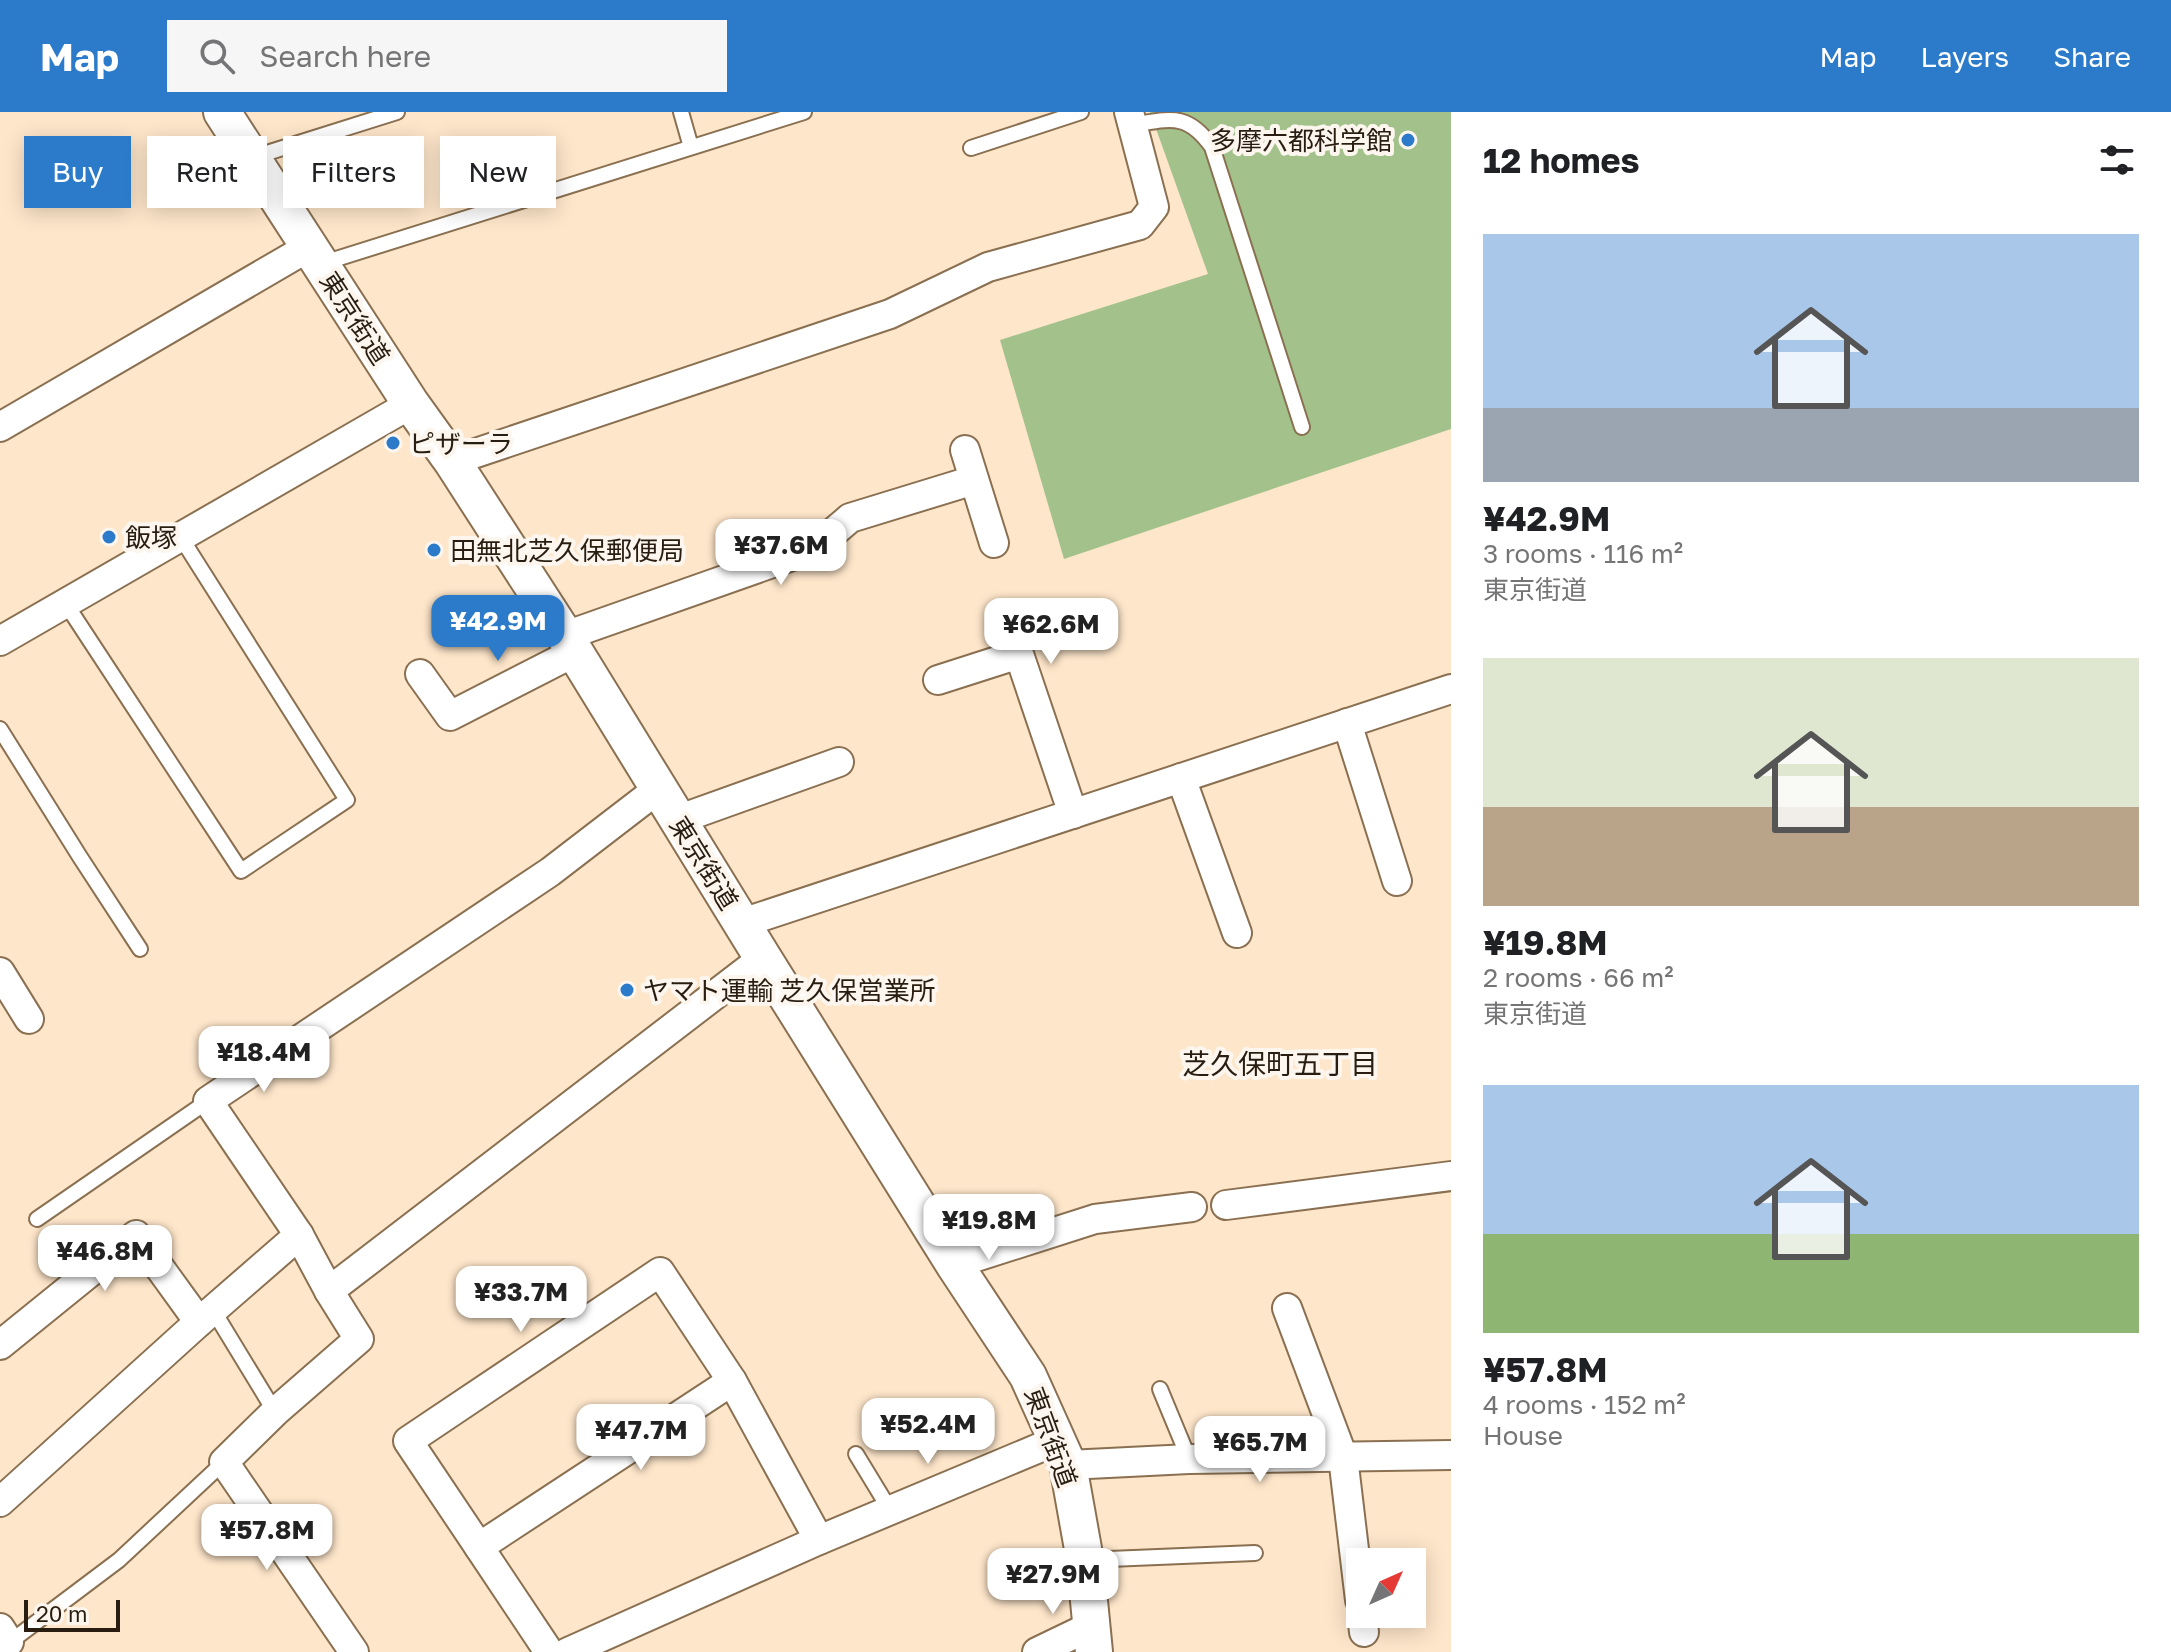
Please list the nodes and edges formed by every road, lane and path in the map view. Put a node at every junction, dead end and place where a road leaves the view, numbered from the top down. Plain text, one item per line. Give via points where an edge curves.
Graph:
1 (222, 112) edge
2 (397, 112) edge
3 (681, 112) edge
4 (804, 112) edge
5 (1081, 112) edge
6 (1130, 118) edge
7 (239, 136) edge
8 (691, 147) junction
9 (971, 148) dead end
10 (267, 153) edge
11 (267, 178) edge
12 (314, 255) junction
13 (411, 404) junction
14 (0, 427) edge
15 (1302, 427) dead end
16 (965, 450) dead end
17 (452, 461) junction
18 (974, 480) junction
19 (180, 536) junction
20 (994, 543) dead end
21 (66, 604) junction
22 (0, 641) edge
23 (570, 644) junction
24 (420, 674) dead end
25 (938, 680) dead end
26 (1451, 689) edge
27 (1347, 723) junction
28 (0, 729) edge
29 (839, 762) dead end
30 (1181, 778) junction
31 (658, 789) junction
32 (1073, 814) junction
33 (677, 820) junction
34 (1397, 881) dead end
35 (742, 923) junction
36 (1237, 933) dead end
37 (140, 949) dead end
38 (763, 958) junction
39 (3, 984) edge
40 (29, 1019) dead end
41 (208, 1101) junction
42 (1451, 1176) edge
43 (1226, 1205) dead end
44 (1192, 1207) dead end
45 (37, 1219) dead end
46 (299, 1235) junction
47 (954, 1264) junction
48 (329, 1291) junction
49 (1287, 1308) dead end
50 (206, 1316) junction
51 (0, 1345) edge
52 (732, 1381) junction
53 (1160, 1389) dead end
54 (275, 1412) junction
55 (1063, 1453) junction
56 (856, 1454) dead end
57 (1451, 1455) edge
58 (1343, 1457) junction
59 (1189, 1459) junction
60 (224, 1462) junction
61 (0, 1502) edge
62 (890, 1510) junction
63 (819, 1540) junction
64 (479, 1547) junction
65 (1354, 1548) edge
66 (1255, 1553) dead end
67 (1085, 1560) junction
68 (1093, 1639) edge
69 (3, 1640) edge
70 (354, 1652) edge
71 (549, 1652) edge
72 (568, 1652) edge
73 (1037, 1652) edge

1 - 7 street, 東京街道
2 - 10 lane
3 - 8 lane
4 - 8 lane
5 - 9 lane
6 - 15 lane via 1181,119 1193,124 1212,147
6 - 17 street via 1154,207 1140,225 988,267 890,314
8 - 12 lane
11 - 12 street, 東京街道
12 - 13 street, 東京街道
12 - 14 street
13 - 17 street, 東京街道
13 - 19 street
16 - 18 street
17 - 23 street, 東京街道
18 - 20 street
18 - 23 street via 850,518 815,548
19 - 21 street
19 - 21 lane via 347,800 241,871
21 - 22 street
23 - 24 street via 450,716
23 - 31 street, 東京街道
25 - 32 street via 1019,654
26 - 27 street
27 - 30 street
27 - 34 street
28 - 37 lane
29 - 33 street
30 - 32 street
30 - 36 street
31 - 33 street, 東京街道
31 - 41 street via 550,872
32 - 35 street
33 - 35 street, 東京街道
35 - 38 street, 東京街道
38 - 47 street, 東京街道
38 - 48 street
39 - 40 street
41 - 45 lane
41 - 46 street
42 - 43 street
44 - 47 street via 1095,1219
46 - 48 street
46 - 50 street
47 - 55 street, 東京街道 via 1028,1376
48 - 54 street via 359,1339
49 - 58 street
50 - 51 street via 136,1235
50 - 54 lane
50 - 61 street
52 - 63 street
52 - 64 street
52 - 64 street via 660,1272 408,1441
53 - 59 lane
54 - 60 street
55 - 59 street
55 - 62 street
55 - 67 street, 東京街道
56 - 62 lane
57 - 58 street
58 - 59 street
58 - 65 street
60 - 69 lane via 119,1560
60 - 70 street
62 - 63 street
63 - 72 street
64 - 71 street
66 - 67 lane
67 - 68 street, 東京街道
68 - 73 street

